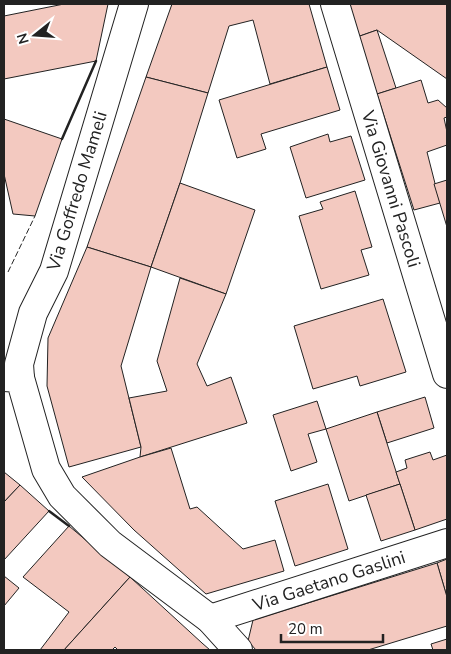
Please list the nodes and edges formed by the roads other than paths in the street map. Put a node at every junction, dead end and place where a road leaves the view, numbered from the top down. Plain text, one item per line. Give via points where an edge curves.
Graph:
1 (134, 4) edge
2 (335, 4) edge
3 (447, 374) edge
4 (12, 378) edge
5 (447, 543) edge
6 (210, 619) junction
7 (238, 650) edge

1 - 4 street, Via Goffredo Mameli via 54,271 33,313
2 - 3 street, Via Giovanni Pascoli
4 - 6 street via 46,469 62,496 110,544
5 - 6 street, Via Gaetano Gaslini
6 - 7 street

